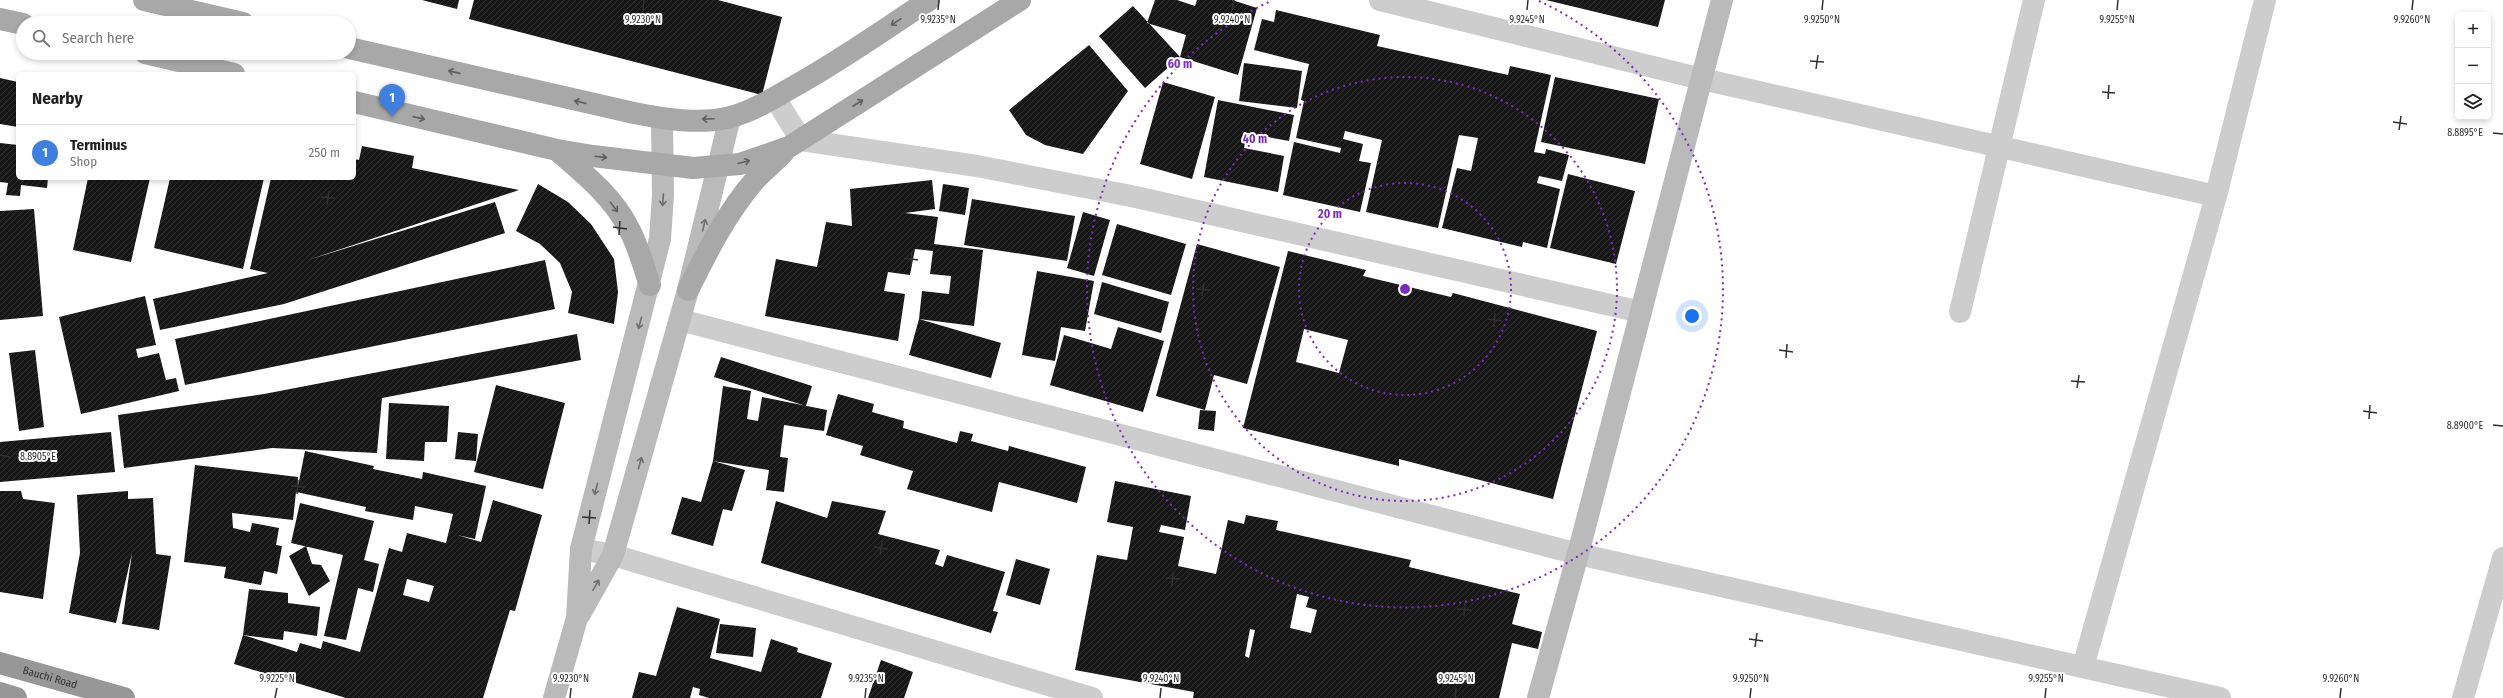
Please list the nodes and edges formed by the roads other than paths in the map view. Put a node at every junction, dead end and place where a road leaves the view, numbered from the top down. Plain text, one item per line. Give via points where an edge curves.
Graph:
1 (144, 0) edge
2 (928, 0) edge
3 (1020, 0) edge
4 (1380, 0) edge
5 (1722, 0) edge
6 (2034, 0) edge
7 (2265, 0) edge
8 (213, 16) edge
9 (0, 19) edge
10 (16, 22) edge
11 (356, 50) edge
12 (175, 60) edge
13 (226, 72) edge
14 (1702, 79) junction
15 (775, 98) junction
16 (356, 102) edge
17 (730, 117) junction
18 (662, 119) junction
19 (795, 143) junction
20 (2000, 147) junction
21 (557, 150) junction
22 (664, 166) junction
23 (718, 167) junction
24 (2216, 196) junction
25 (650, 285) junction
26 (688, 290) junction
27 (1641, 312) junction
28 (1960, 312) dead end
29 (680, 320) junction
30 (581, 549) junction
31 (1578, 554) junction
32 (613, 555) junction
33 (2503, 558) edge
34 (577, 618) junction
35 (0, 663) edge
36 (2083, 667) junction
37 (0, 693) edge
38 (16, 698) edge
39 (124, 698) edge
40 (554, 698) edge
41 (1092, 698) edge
42 (1538, 698) edge
43 (2220, 698) edge
44 (2463, 698) edge

1 - 8 main road
2 -> 15 main road via 818,73
19 -> 3 main road
4 - 14 street
5 - 14 street
6 - 20 street
7 - 24 street
9 - 10 main road
18 -> 11 main road
12 - 13 main road
14 - 20 street
14 - 27 street
15 - 17 main road
15 - 19 street
16 -> 21 main road
17 -> 18 main road via 711,120
17 - 23 street
18 - 22 street
23 -> 19 main road via 740,164
19 - 26 main road via 755,180 738,203
19 - 27 street via 977,166 1136,197
20 - 24 street
20 - 28 street
21 -> 22 main road
21 -> 25 main road via 603,193 627,224
22 - 23 main road
22 -> 25 street via 660,240
26 -> 23 street
24 - 36 street
25 -> 30 street
26 - 29 street
27 - 31 street
29 - 31 street
32 -> 29 street
30 - 32 street
30 - 34 street
31 - 36 street
31 - 42 street
34 -> 32 street
32 - 41 street
33 - 44 street
34 - 40 street
35 - 39 highway, Bauchi Road
36 - 43 street
37 - 38 highway

